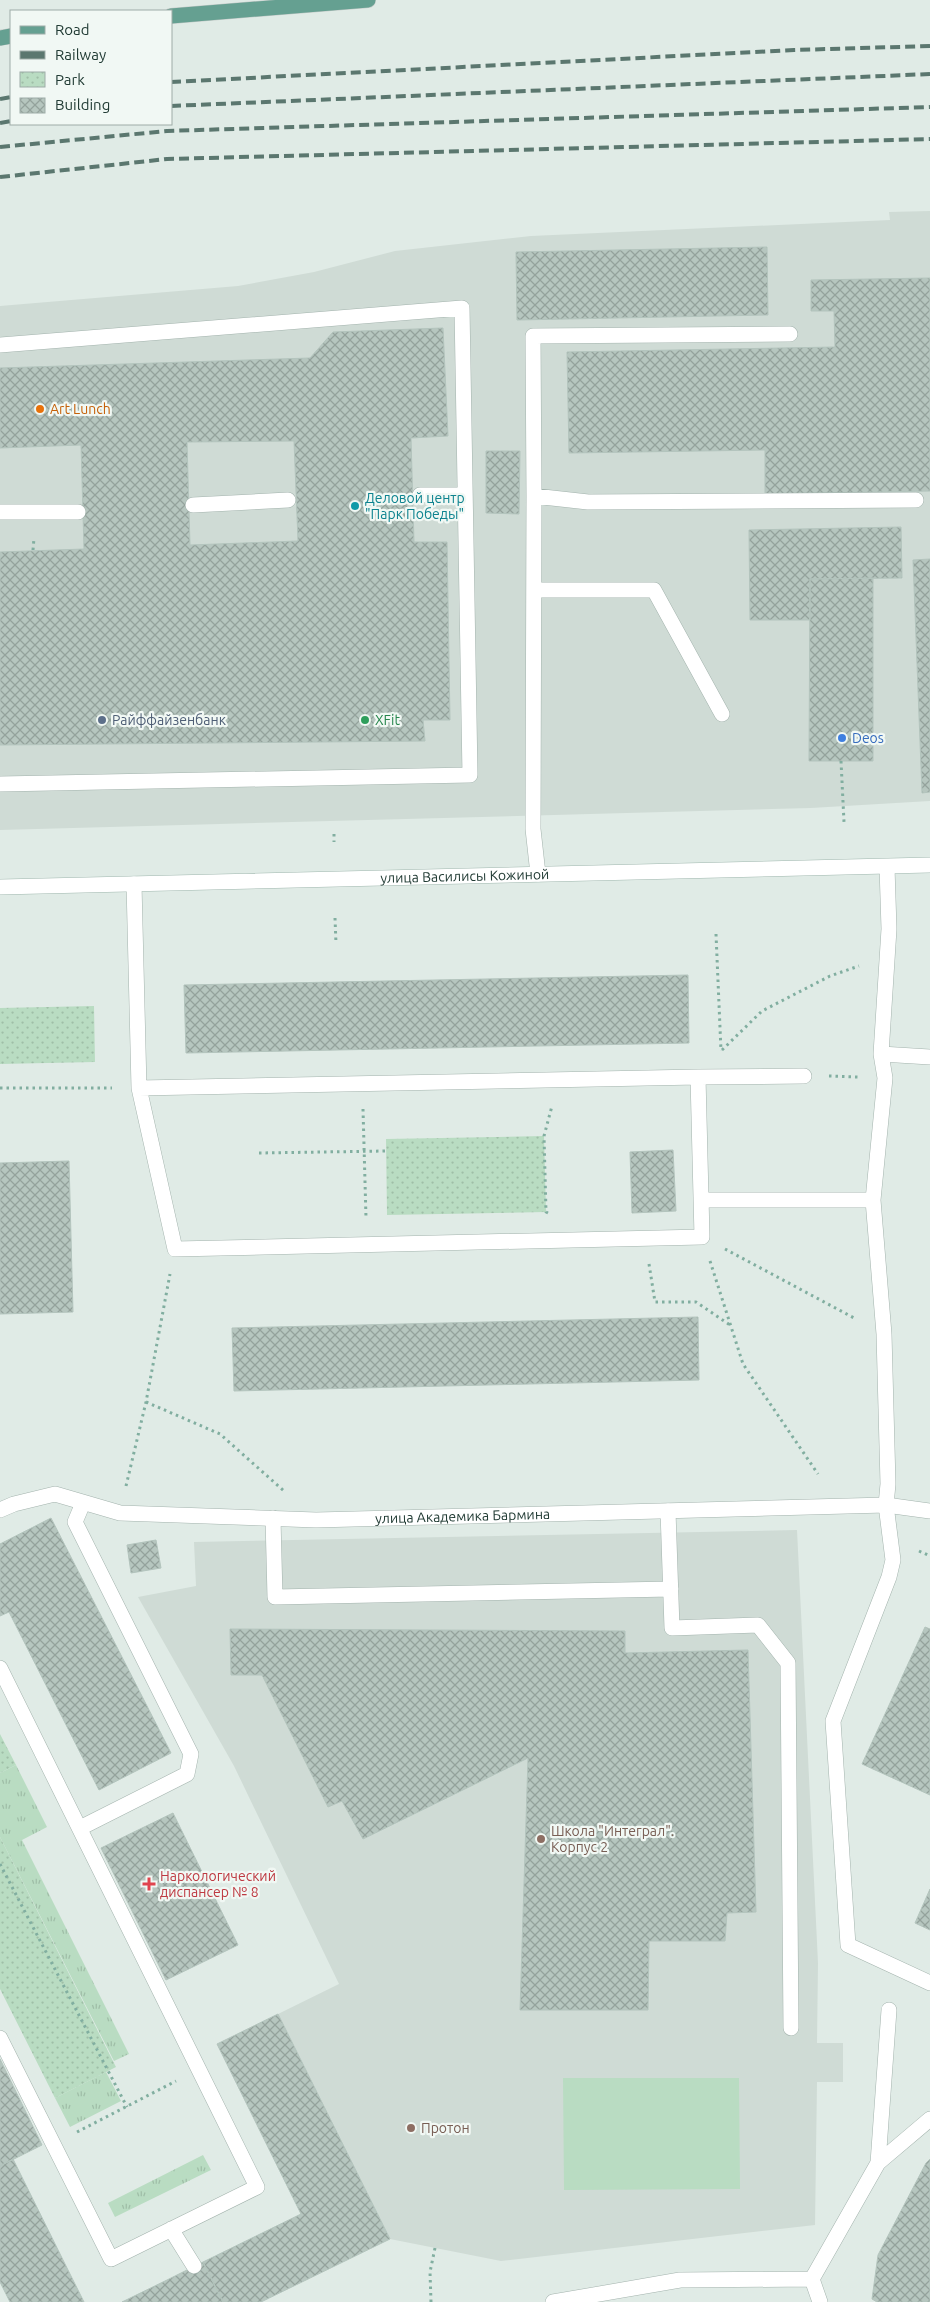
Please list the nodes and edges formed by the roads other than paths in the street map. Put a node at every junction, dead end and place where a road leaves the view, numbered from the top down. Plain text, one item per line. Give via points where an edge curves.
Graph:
1 (368, 0) edge
2 (172, 16) edge
3 (790, 334) dead end
4 (0, 345) edge
5 (420, 495) dead end
6 (464, 495) junction
7 (534, 496) junction
8 (288, 500) dead end
9 (916, 500) dead end
10 (192, 505) dead end
11 (0, 512) edge
12 (78, 512) dead end
13 (534, 590) junction
14 (722, 714) dead end
15 (0, 784) edge
16 (930, 864) edge
17 (887, 867) junction
18 (538, 874) junction
19 (134, 884) junction
20 (0, 887) edge
21 (881, 1054) junction
22 (930, 1057) edge
23 (804, 1076) road end
24 (698, 1077) junction
25 (139, 1088) junction
26 (701, 1200) junction
27 (873, 1200) junction
28 (83, 1503) junction
29 (886, 1505) junction
30 (0, 1510) edge
31 (668, 1511) junction
32 (930, 1511) edge
33 (273, 1518) junction
34 (671, 1589) junction
35 (0, 1668) edge
36 (80, 1828) junction
37 (930, 1983) edge
38 (889, 2010) dead end
39 (791, 2028) dead end
40 (0, 2038) edge
41 (930, 2119) edge
42 (878, 2163) junction
43 (171, 2229) junction
44 (194, 2266) dead end
45 (812, 2279) junction
46 (554, 2302) edge
47 (820, 2302) edge

1 - 2 main road
3 - 7 street via 533,336
4 - 6 street via 462,308
5 - 6 street
6 - 15 street via 470,775
7 - 9 street via 588,502
7 - 13 street
8 - 10 street
11 - 12 street
13 - 14 street via 654,590
13 - 18 street via 532,829
16 - 17 street, улица Василисы Кожиной
17 - 18 street, улица Василисы Кожиной
17 - 21 street via 889,930
18 - 19 street, улица Василисы Кожиной
19 - 20 street, улица Василисы Кожиной
19 - 25 street
21 - 22 street
21 - 27 street via 885,1078
23 - 24 street
24 - 25 street
24 - 26 street
25 - 26 street via 175,1249 702,1237
26 - 27 street
27 - 29 street via 884,1334
28 - 30 street, улица Академика Бармина via 55,1494
28 - 33 street, улица Академика Бармина via 120,1513
28 - 36 street via 75,1522 191,1754 187,1774
29 - 31 street, улица Академика Бармина
29 - 32 street, улица Академика Бармина
29 - 37 street via 893,1560 889,1577 833,1721 848,1945
31 - 33 street, улица Академика Бармина via 316,1520
31 - 34 street
33 - 34 street via 274,1597
34 - 39 street via 672,1628 758,1625 788,1663
35 - 36 street
36 - 43 street via 257,2187
38 - 42 street
40 - 43 street via 33,2117 52,2145 111,2259
41 - 42 street
42 - 45 street
43 - 44 street
45 - 46 street via 680,2280
45 - 47 street

